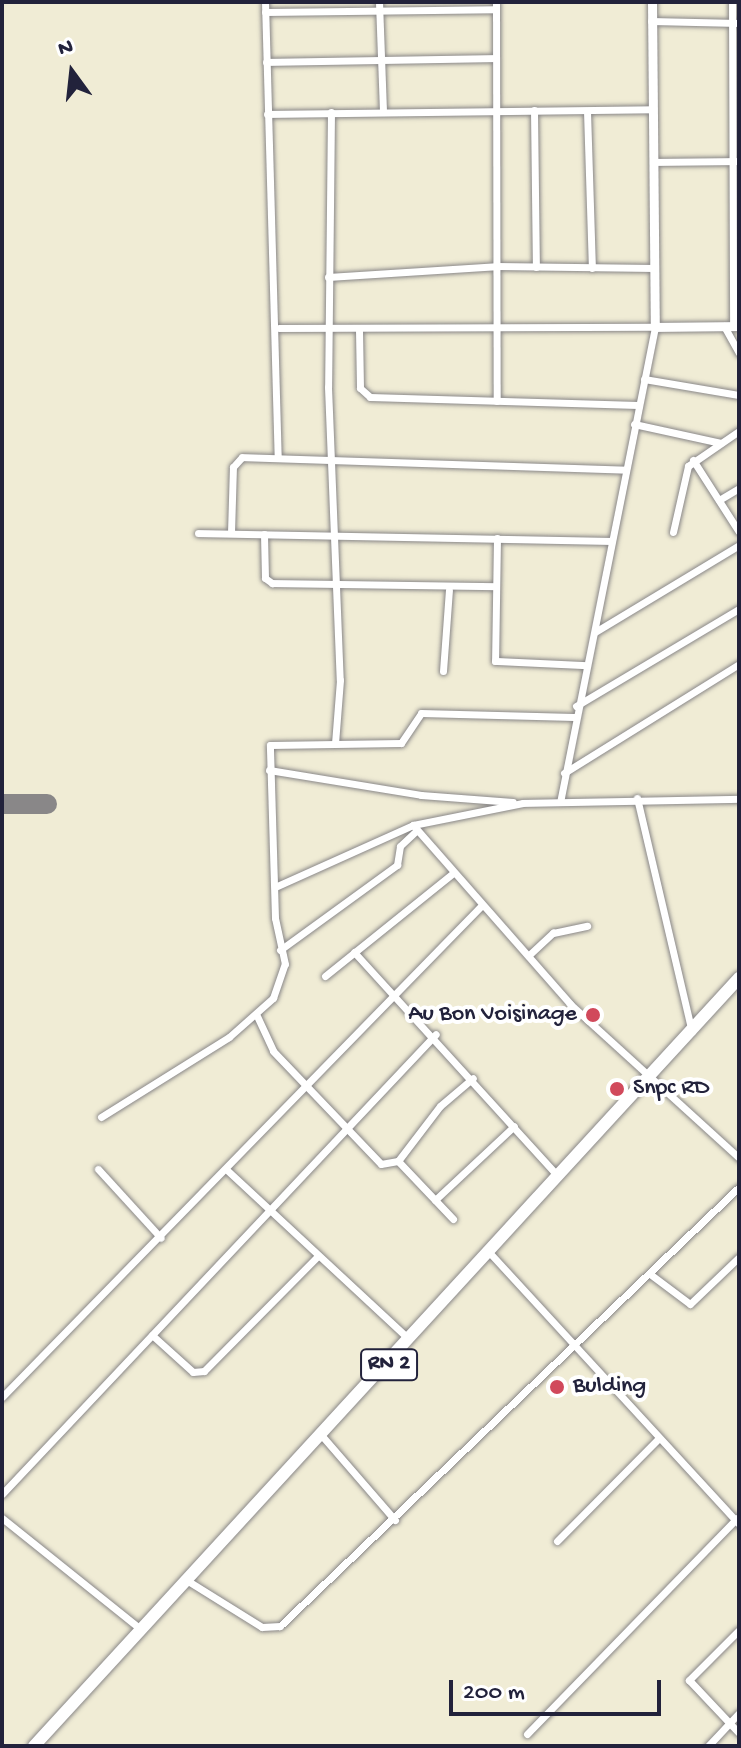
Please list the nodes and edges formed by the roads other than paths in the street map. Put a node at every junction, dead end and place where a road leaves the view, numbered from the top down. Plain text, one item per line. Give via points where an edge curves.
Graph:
1 (265, 2) edge
2 (652, 2) edge
3 (732, 2) edge
4 (380, 5) edge
5 (496, 6) edge
6 (265, 12) junction
7 (651, 21) junction
8 (736, 23) edge
9 (496, 58) junction
10 (381, 60) junction
11 (266, 62) junction
12 (497, 109) junction
13 (651, 109) junction
14 (383, 110) junction
15 (534, 110) junction
16 (587, 111) junction
17 (331, 112) junction
18 (267, 114) junction
19 (735, 161) edge
20 (653, 162) junction
21 (496, 266) junction
22 (536, 267) junction
23 (592, 268) junction
24 (655, 268) junction
25 (328, 277) junction
26 (732, 326) edge
27 (655, 327) junction
28 (279, 328) junction
29 (498, 328) junction
30 (330, 330) junction
31 (359, 330) junction
32 (739, 353) edge
33 (644, 379) junction
34 (739, 395) edge
35 (497, 401) junction
36 (638, 405) junction
37 (634, 424) junction
38 (739, 431) edge
39 (721, 443) junction
40 (278, 458) junction
41 (693, 460) junction
42 (336, 461) junction
43 (624, 470) junction
44 (739, 488) edge
45 (719, 500) junction
46 (673, 532) dead end
47 (739, 532) edge
48 (198, 533) dead end
49 (231, 533) junction
50 (264, 534) junction
51 (336, 535) junction
52 (497, 538) junction
53 (609, 541) junction
54 (739, 545) edge
55 (336, 585) junction
56 (495, 586) junction
57 (449, 590) junction
58 (739, 609) edge
59 (595, 632) junction
60 (739, 664) edge
61 (584, 665) junction
62 (443, 671) dead end
63 (576, 706) junction
64 (574, 717) junction
65 (335, 743) junction
66 (269, 770) junction
67 (564, 773) junction
68 (637, 798) junction
69 (561, 799) junction
70 (739, 799) edge
71 (523, 803) junction
72 (415, 828) junction
73 (453, 873) junction
74 (275, 887) junction
75 (481, 906) junction
76 (587, 926) dead end
77 (280, 950) junction
78 (354, 952) junction
79 (529, 955) junction
80 (325, 976) dead end
81 (739, 978) edge
82 (393, 988) junction
83 (257, 1016) junction
84 (692, 1032) junction
85 (436, 1034) junction
86 (473, 1078) junction
87 (647, 1079) junction
88 (304, 1082) junction
89 (101, 1117) dead end
90 (514, 1126) junction
91 (343, 1128) junction
92 (739, 1158) edge
93 (398, 1161) junction
94 (98, 1169) dead end
95 (228, 1171) junction
96 (557, 1175) junction
97 (739, 1187) edge
98 (435, 1200) junction
99 (268, 1211) junction
100 (453, 1219) dead end
101 (161, 1238) junction
102 (488, 1251) junction
103 (318, 1256) junction
104 (739, 1257) edge
105 (650, 1274) junction
106 (152, 1335) junction
107 (411, 1341) junction
108 (576, 1349) junction
109 (2, 1397) edge
110 (323, 1437) junction
111 (659, 1438) junction
112 (2, 1494) edge
113 (2, 1518) edge
114 (395, 1520) junction
115 (738, 1520) edge
116 (557, 1541) dead end
117 (188, 1581) junction
118 (142, 1630) junction
119 (739, 1630) edge
120 (739, 1713) edge
121 (730, 1722) junction
122 (739, 1733) edge
123 (527, 1734) dead end
124 (34, 1746) edge
125 (708, 1746) edge

1 - 6 street
2 - 7 street
3 - 8 street
4 - 5 street
4 - 6 street
4 - 10 street
5 - 9 street
6 - 11 street
7 - 8 street
7 - 13 street
8 - 19 street
9 - 10 street
9 - 12 street
10 - 11 street
10 - 14 street
11 - 18 street
12 - 14 street
12 - 15 street
12 - 21 street
13 - 16 street
13 - 20 street
14 - 17 street
15 - 16 street
15 - 22 street
16 - 23 street
17 - 18 street
17 - 25 street
18 - 28 street via 266,225
19 - 20 street
19 - 26 street
20 - 24 street
21 - 22 street
21 - 25 street
21 - 29 street
22 - 23 street
23 - 24 street
24 - 27 street
25 - 30 street
26 - 27 street
26 - 32 street
27 - 29 street
27 - 33 street
28 - 30 street
28 - 40 street
29 - 31 street
29 - 35 street
30 - 31 street
30 - 42 street
31 - 35 street via 363,394
33 - 34 street
33 - 36 street
35 - 36 street
36 - 37 street
37 - 39 street
37 - 43 street
38 - 39 street
39 - 41 street
40 - 42 street
40 - 49 street via 235,462
41 - 45 street
41 - 46 street
42 - 43 street
42 - 51 street
43 - 53 street
44 - 45 street
45 - 47 street
48 - 49 street
49 - 50 street
50 - 51 street
50 - 55 street via 267,581
51 - 52 street
51 - 55 street
52 - 53 street
52 - 56 street
53 - 59 street
54 - 59 street
55 - 57 street
55 - 65 street
56 - 57 street
56 - 61 street via 495,661
57 - 62 street
58 - 63 street
59 - 61 street
60 - 67 street
61 - 63 street
63 - 64 street
64 - 65 street via 421,713 401,743
64 - 67 street
65 - 66 street via 273,744
66 - 71 street via 421,795
66 - 74 street
67 - 69 street
68 - 69 street
68 - 70 street
68 - 84 street via 672,974
69 - 71 street
71 - 72 street
72 - 73 street
72 - 74 street
72 - 77 street via 400,846 397,865
73 - 75 street
73 - 78 street
74 - 77 street
75 - 79 street
75 - 82 street
76 - 79 street via 553,933
77 - 83 street via 284,970
78 - 80 street
78 - 82 street
79 - 87 street
81 - 84 highway, RN 2
82 - 85 street
82 - 88 street
83 - 88 street via 273,1051
83 - 89 street
84 - 87 highway, RN 2
85 - 86 street
85 - 91 street
86 - 90 street
86 - 93 street via 440,1106
87 - 92 street
87 - 96 highway, RN 2
88 - 91 street
88 - 95 street
90 - 96 street
90 - 98 street
91 - 93 street via 381,1164
91 - 99 street
93 - 98 street
94 - 101 street
95 - 99 street
95 - 101 street
96 - 102 highway, RN 2
97 - 105 street
98 - 100 street
99 - 103 street
99 - 106 street
101 - 109 street
102 - 107 highway, RN 2
102 - 108 street
103 - 106 street via 204,1371 193,1372
103 - 107 street
104 - 105 street via 690,1304
105 - 108 street
106 - 112 street
107 - 110 highway, RN 2
108 - 111 street
108 - 114 street
110 - 114 street
110 - 117 highway, RN 2
111 - 115 street
111 - 116 street
113 - 118 street
114 - 117 street via 273,1629
115 - 123 street
117 - 118 highway, RN 2
118 - 124 highway, RN 2
119 - 121 street via 689,1680
120 - 121 street
121 - 122 street
121 - 125 street

